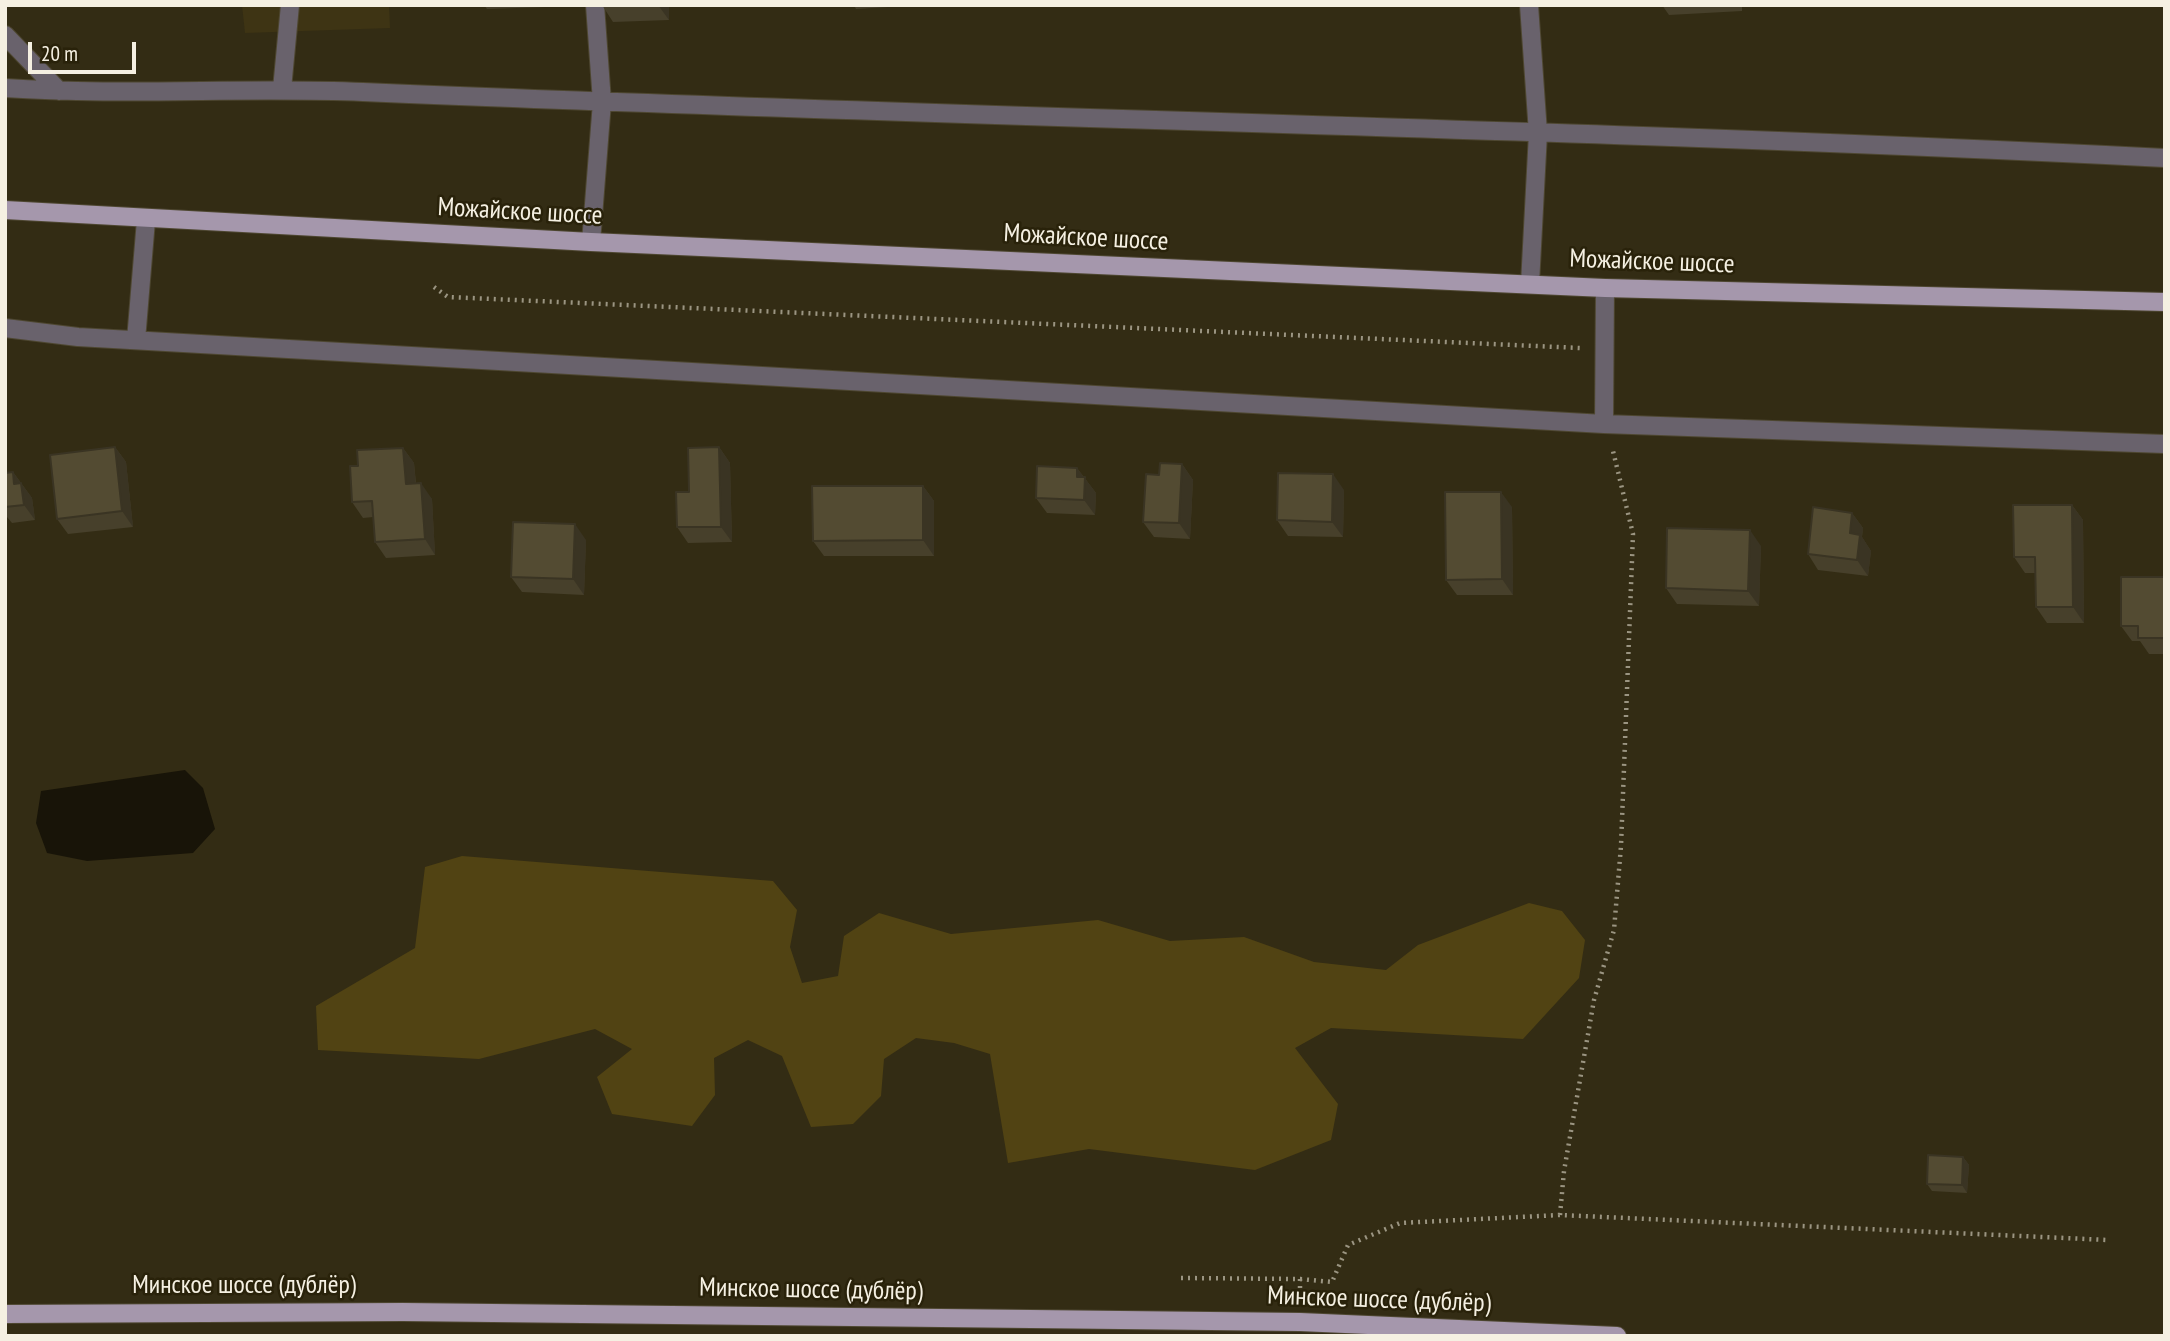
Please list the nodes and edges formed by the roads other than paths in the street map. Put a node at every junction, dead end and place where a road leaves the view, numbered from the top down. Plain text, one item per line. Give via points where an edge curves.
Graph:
1 (290, 5) edge
2 (595, 5) edge
3 (1529, 5) edge
4 (5, 35) edge
5 (5, 88) edge
6 (282, 89) junction
7 (59, 91) junction
8 (602, 102) junction
9 (1538, 133) junction
10 (2165, 158) edge
11 (5, 210) edge
12 (146, 220) junction
13 (591, 242) junction
14 (1531, 284) junction
15 (1605, 288) junction
16 (2165, 302) edge
17 (5, 328) edge
18 (136, 340) junction
19 (1604, 424) junction
20 (2165, 444) edge
21 (5, 1314) edge
22 (1617, 1336) edge

1 - 6 street
2 - 8 street
3 - 9 street
4 - 7 street
5 - 7 street
6 - 7 street
6 - 8 street
8 - 9 street
8 - 13 street
9 - 10 street
9 - 14 street
11 - 12 main road, Можайское шоссе
12 - 13 main road, Можайское шоссе
12 - 18 street
13 - 14 main road, Можайское шоссе
14 - 15 main road, Можайское шоссе
15 - 16 main road, Можайское шоссе
15 - 19 street
17 - 18 street
18 - 19 street
19 - 20 street
21 - 22 main road, Минское шоссе (дублёр) via 403,1312 1300,1322

